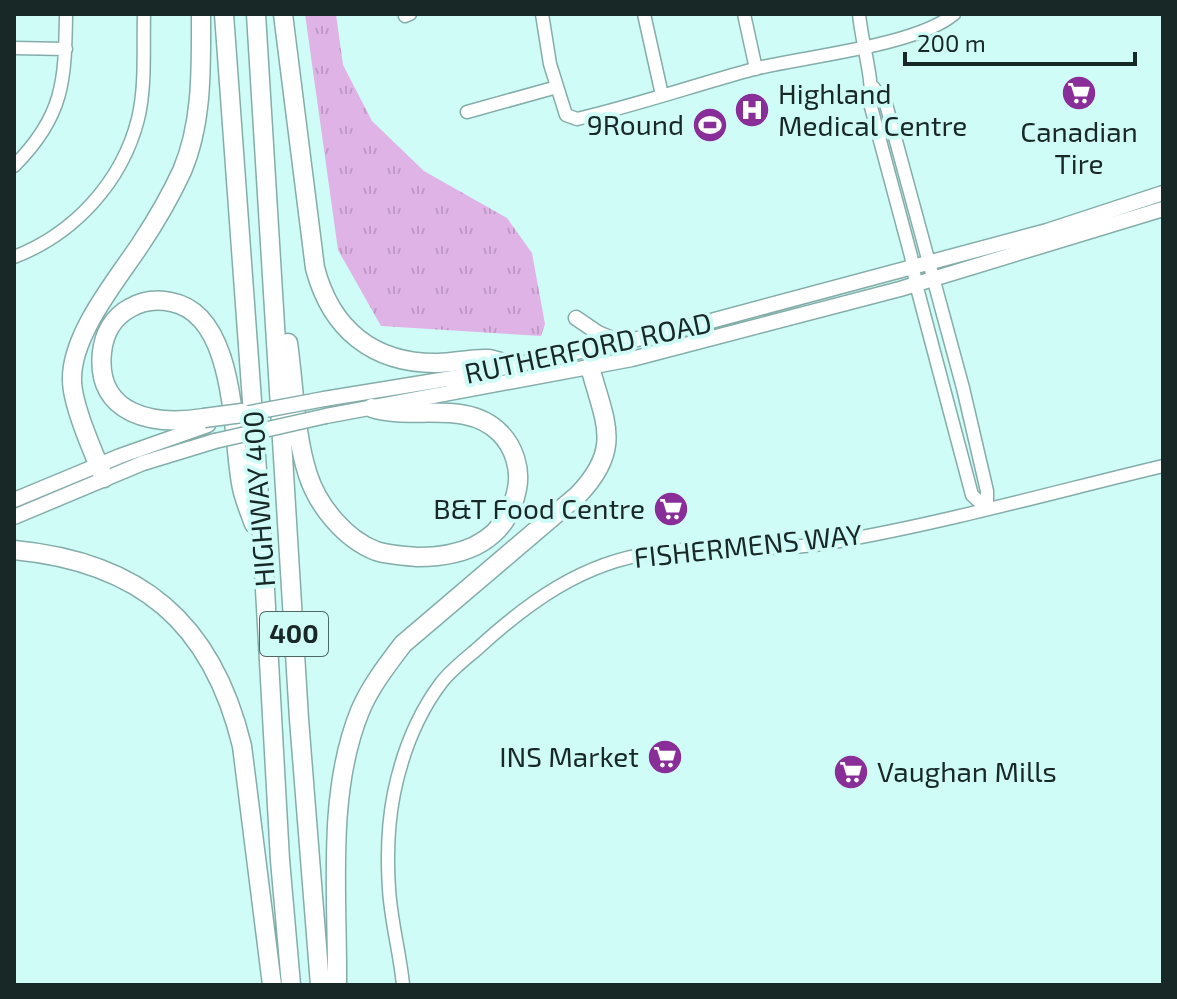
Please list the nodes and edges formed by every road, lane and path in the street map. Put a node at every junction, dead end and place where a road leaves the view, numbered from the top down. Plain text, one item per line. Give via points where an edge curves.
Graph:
1 (66, 14) edge
2 (144, 14) edge
3 (201, 14) edge
4 (224, 14) edge
5 (256, 14) edge
6 (283, 14) edge
7 (542, 14) edge
8 (644, 14) edge
9 (744, 14) edge
10 (859, 14) edge
11 (954, 14) edge
12 (863, 46) junction
13 (14, 48) edge
14 (66, 49) junction
15 (756, 69) junction
16 (557, 87) junction
17 (873, 87) junction
18 (662, 95) junction
19 (467, 112) dead end
20 (14, 166) edge
21 (1163, 193) edge
22 (1163, 209) edge
23 (14, 257) edge
24 (929, 263) junction
25 (914, 268) junction
26 (934, 279) junction
27 (274, 283) junction
28 (916, 284) junction
29 (576, 318) dead end
30 (622, 343) junction
31 (585, 360) junction
32 (513, 366) junction
33 (372, 408) junction
34 (242, 413) joint
35 (206, 422) junction
36 (1163, 466) edge
37 (102, 472) junction
38 (14, 500) edge
39 (987, 509) junction
40 (14, 517) edge
41 (14, 550) edge
42 (263, 553) junction
43 (272, 985) edge
44 (291, 985) edge
45 (320, 985) edge
46 (337, 985) edge
47 (403, 985) edge

1 - 14 street
2 - 23 street via 141,102 124,158 103,192 73,223
3 - 37 highway via 200,94 190,148 164,208 76,353 72,380 77,405
4 - 42 highway, HIGHWAY 400 / 400
5 - 27 highway, HIGHWAY 400 / 400
6 - 32 highway via 315,268 331,311 357,339 395,357 436,363 488,359
7 - 16 street
8 - 18 street
9 - 15 street
10 - 12 street
11 - 12 street via 923,31
12 - 15 street
12 - 17 street
13 - 14 street
14 - 20 street via 55,108 36,143
15 - 18 street
16 - 18 street via 566,115 577,119
16 - 19 street
17 - 24 street via 886,104
17 - 25 street via 871,107
21 - 24 main road, RUTHERFORD ROAD
22 - 26 main road, RUTHERFORD ROAD
24 - 25 main road, RUTHERFORD ROAD
24 - 26 street
25 - 28 street
25 - 30 main road, RUTHERFORD ROAD
26 - 28 main road, RUTHERFORD ROAD
26 - 39 street via 987,491
27 - 33 highway via 308,476 343,529 375,551 439,557 487,540 504,524 519,480 516,456 500,432 476,418 449,412 390,414
27 - 45 highway, HIGHWAY 400 / 400
28 - 31 main road, RUTHERFORD ROAD via 816,312
28 - 39 street via 972,495
29 - 30 main road
30 - 31 main road, RUTHERFORD ROAD
31 - 32 main road, RUTHERFORD ROAD
31 - 33 main road, RUTHERFORD ROAD
31 - 46 highway via 607,440 600,470 578,495 403,644 361,709 340,790
32 - 34 main road, RUTHERFORD ROAD, bridge
33 - 37 main road, RUTHERFORD ROAD, bridge via 215,441
34 - 35 highway, bridge
35 - 37 main road, RUTHERFORD ROAD
35 - 42 highway via 145,419 112,396 101,367 105,336 115,319 145,302 164,300 194,311 211,329 222,358 242,487
36 - 39 street, FISHERMENS WAY
37 - 38 main road, RUTHERFORD ROAD
37 - 40 main road, RUTHERFORD ROAD
39 - 47 street, FISHERMENS WAY via 834,542 654,552 611,561 564,582 505,623 441,684 403,757 391,820 389,888
41 - 43 highway via 60,555 119,577 177,617 214,667 234,710 242,746
42 - 44 highway, HIGHWAY 400 / 400

